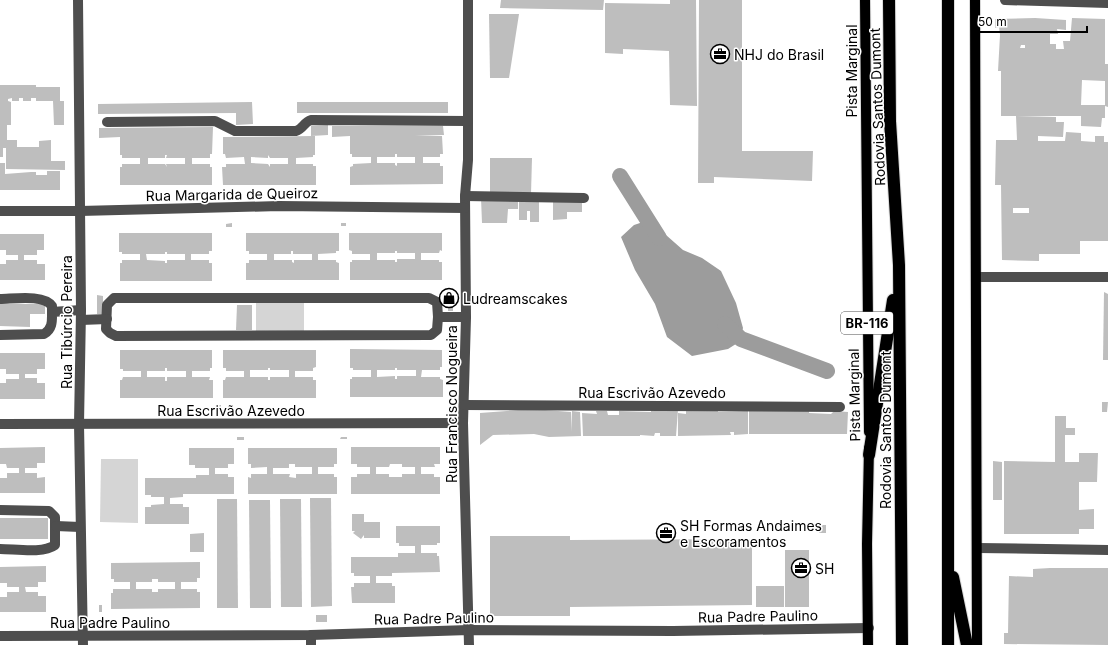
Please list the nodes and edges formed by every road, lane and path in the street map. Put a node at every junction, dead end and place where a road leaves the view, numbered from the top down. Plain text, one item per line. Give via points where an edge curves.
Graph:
1 (78, 0) edge
2 (468, 0) edge
3 (864, 0) edge
4 (889, 0) edge
5 (948, 0) edge
6 (974, 0) edge
7 (1005, 0) edge
8 (1108, 3) edge
9 (468, 118) junction
10 (107, 122) dead end
11 (465, 196) junction
12 (584, 198) dead end
13 (465, 208) junction
14 (0, 211) edge
15 (80, 211) junction
16 (899, 265) junction
17 (976, 277) junction
18 (1108, 277) edge
19 (0, 299) edge
20 (52, 312) junction
21 (81, 315) junction
22 (438, 317) junction
23 (466, 317) junction
24 (107, 319) junction
25 (0, 335) edge
26 (464, 405) junction
27 (840, 407) dead end
28 (463, 423) junction
29 (0, 424) edge
30 (79, 424) junction
31 (869, 455) junction
32 (0, 510) edge
33 (56, 526) junction
34 (80, 527) junction
35 (978, 548) junction
36 (0, 549) edge
37 (948, 550) junction
38 (1108, 550) edge
39 (869, 628) junction
40 (469, 630) junction
41 (0, 636) edge
42 (83, 640) edge
43 (248, 640) edge
44 (311, 640) edge
45 (469, 645) edge
46 (868, 645) edge
47 (902, 645) edge
48 (948, 645) edge
49 (967, 645) edge
50 (977, 645) edge

1 - 15 street, Rua Tibúrcio Pereira
2 - 9 street
3 - 31 main road, Pista Marginal / BR-116
4 - 16 highway, Rodovia Santos Dumont / BR-116 via 890,121
5 - 37 highway
6 - 17 main road
7 - 8 street
9 - 10 street via 311,120 296,131 235,131 215,121
9 - 11 street, Rua Francisco Nogueira
11 - 12 street
11 - 13 street, Rua Francisco Nogueira
13 - 15 street, Rua Margarida de Queiroz via 279,206
13 - 23 street, Rua Francisco Nogueira
14 - 15 street, Rua Margarida de Queiroz
15 - 21 street, Rua Tibúrcio Pereira
16 - 31 highway
16 - 47 highway, Rodovia Santos Dumont / BR-116
17 - 18 street
17 - 35 main road
19 - 20 street via 39,298 52,306
20 - 21 street
20 - 25 street via 52,325 44,334
21 - 24 street
21 - 30 street, Rua Tibúrcio Pereira
22 - 23 street
22 - 24 street via 438,330 432,335 116,336 106,329
22 - 24 street via 438,302 429,298 114,298 107,305
23 - 26 street, Rua Francisco Nogueira
26 - 27 street, Rua Escrivão Azevedo
26 - 28 street, Rua Francisco Nogueira
28 - 30 street, Rua Escrivão Azevedo
28 - 40 street, Rua Francisco Nogueira
29 - 30 street, Rua Escrivão Azevedo
30 - 34 street, Rua Tibúrcio Pereira
31 - 39 main road, Pista Marginal / BR-116
32 - 33 street via 49,511 56,517
33 - 34 street
33 - 36 street via 55,545 51,548
34 - 42 street, Rua Tibúrcio Pereira
35 - 38 street
35 - 50 main road
37 - 48 highway
37 - 49 highway
39 - 40 street, Rua Padre Paulino via 673,631
39 - 46 main road, Pista Marginal / BR-116
40 - 44 street, Rua Padre Paulino
40 - 45 street, Rua Francisco Nogueira
41 - 42 street, Rua Padre Paulino
42 - 43 street, Rua Padre Paulino
43 - 44 street, Rua Padre Paulino

